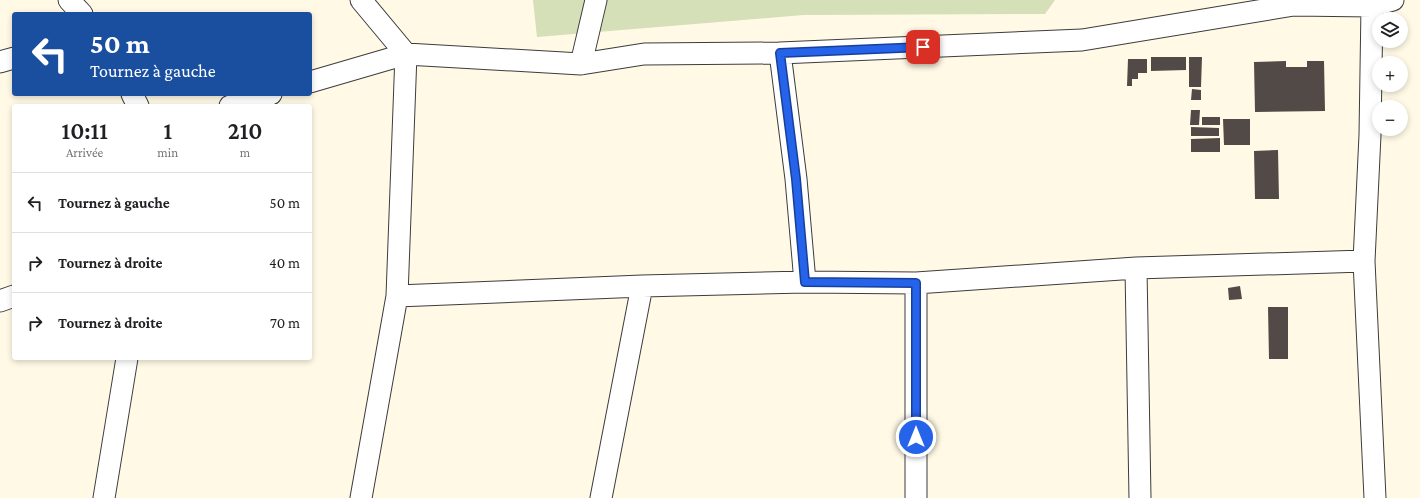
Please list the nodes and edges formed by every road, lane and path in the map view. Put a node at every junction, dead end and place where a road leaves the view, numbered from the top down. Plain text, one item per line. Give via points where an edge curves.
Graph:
1 (69, 0) edge
2 (361, 0) edge
3 (596, 0) edge
4 (1394, 0) edge
5 (1293, 3) edge
6 (1372, 6) junction
7 (80, 12) edge
8 (780, 53) junction
9 (406, 54) junction
10 (12, 59) edge
11 (0, 62) edge
12 (581, 64) junction
13 (312, 81) edge
14 (264, 96) edge
15 (237, 104) edge
16 (1364, 261) junction
17 (1136, 268) junction
18 (805, 282) junction
19 (916, 283) junction
20 (642, 286) junction
21 (397, 296) junction
22 (12, 297) edge
23 (0, 301) edge
24 (127, 360) edge
25 (104, 498) edge
26 (361, 498) edge
27 (601, 498) edge
28 (916, 498) edge
29 (1140, 498) edge
30 (1375, 498) edge

1 - 7 street
2 - 9 street
3 - 12 street
4 - 6 street
5 - 6 street
5 - 8 street via 1082,40
6 - 16 street via 1370,142
8 - 12 street via 644,54
8 - 18 street via 796,179
9 - 12 street
9 - 13 street
9 - 21 street
10 - 11 street
14 - 15 street
16 - 17 street
16 - 30 street
17 - 19 street
17 - 29 street
18 - 19 street
18 - 20 street
19 - 28 street
20 - 21 street
20 - 27 street
21 - 26 street
22 - 23 street
24 - 25 street

